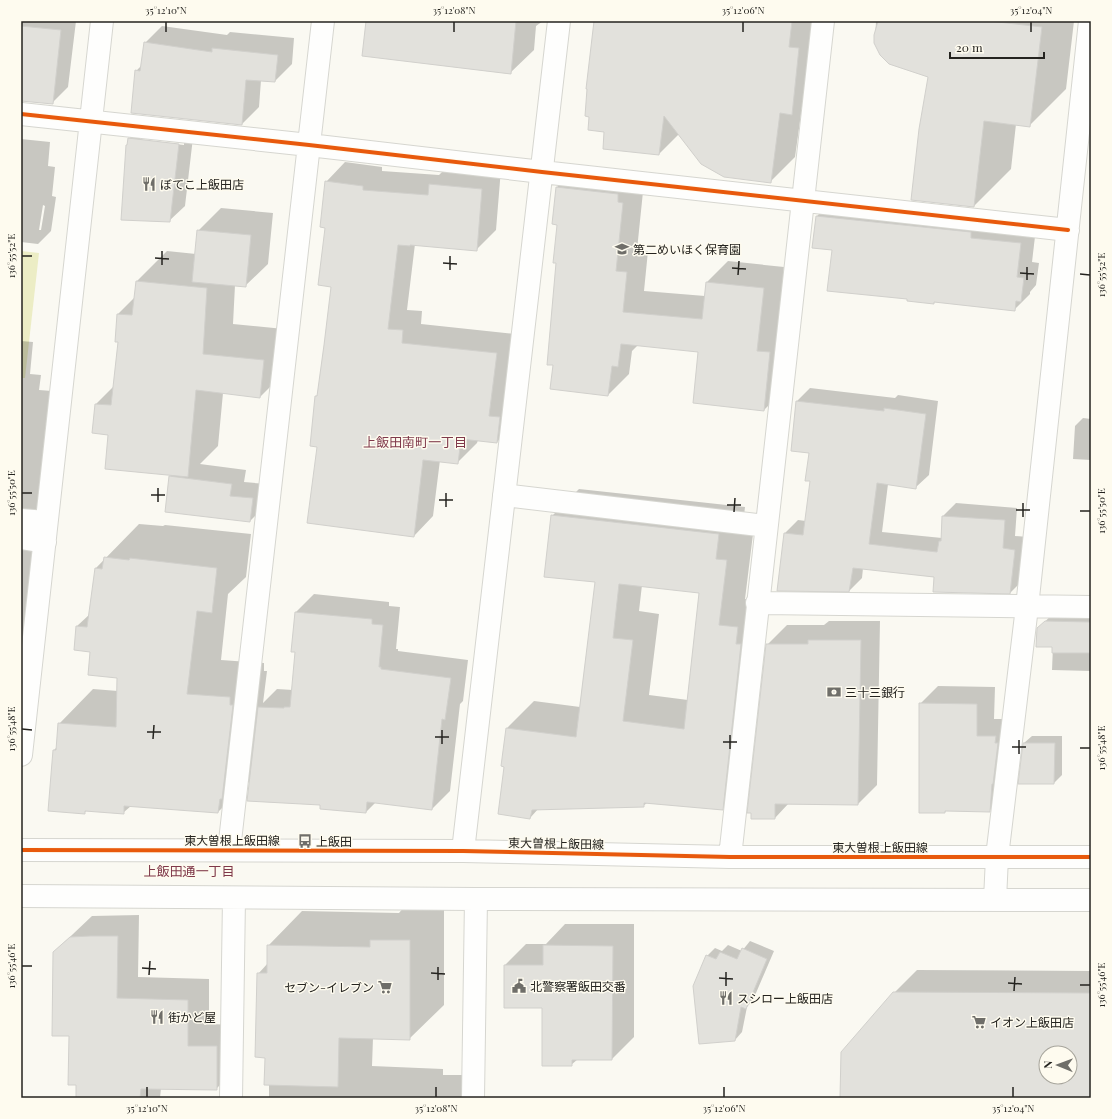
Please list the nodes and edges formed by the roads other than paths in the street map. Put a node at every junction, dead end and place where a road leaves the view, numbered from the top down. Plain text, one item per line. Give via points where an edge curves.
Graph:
1 (102, 21) edge
2 (323, 21) edge
3 (559, 21) edge
4 (823, 21) edge
5 (1090, 21) edge
6 (21, 114) edge
7 (90, 122) junction
8 (309, 145) junction
9 (542, 172) junction
10 (802, 200) junction
11 (1068, 230) junction
12 (504, 495) junction
13 (21, 520) edge
14 (766, 526) junction
15 (45, 532) junction
16 (21, 538) edge
17 (758, 602) junction
18 (1027, 607) junction
19 (1091, 607) edge
20 (21, 755) edge
21 (21, 850) edge
22 (229, 850) junction
23 (463, 851) junction
24 (1091, 856) edge
25 (730, 857) junction
26 (997, 857) junction
27 (21, 896) edge
28 (234, 898) junction
29 (476, 899) junction
30 (995, 900) junction
31 (1091, 900) edge
32 (231, 1098) edge
33 (473, 1098) edge

1 - 7 street
2 - 8 street
3 - 9 street
4 - 10 street
5 - 11 street
6 - 7 street
7 - 8 street
7 - 15 street
8 - 9 street
8 - 22 street
9 - 10 street
9 - 12 street
10 - 11 street
10 - 14 street
11 - 18 street
12 - 14 street
12 - 23 street
13 - 15 street
14 - 17 street
15 - 16 street
15 - 20 street
17 - 18 street
17 - 25 street
18 - 19 street
18 - 26 street
21 - 22 street, 東大曽根上飯田線
22 - 23 street, 東大曽根上飯田線
23 - 25 street, 東大曽根上飯田線
24 - 26 street, 東大曽根上飯田線
25 - 26 street, 東大曽根上飯田線
26 - 30 street
27 - 28 street
28 - 29 street
28 - 32 street
29 - 30 street
29 - 33 street
30 - 31 street

